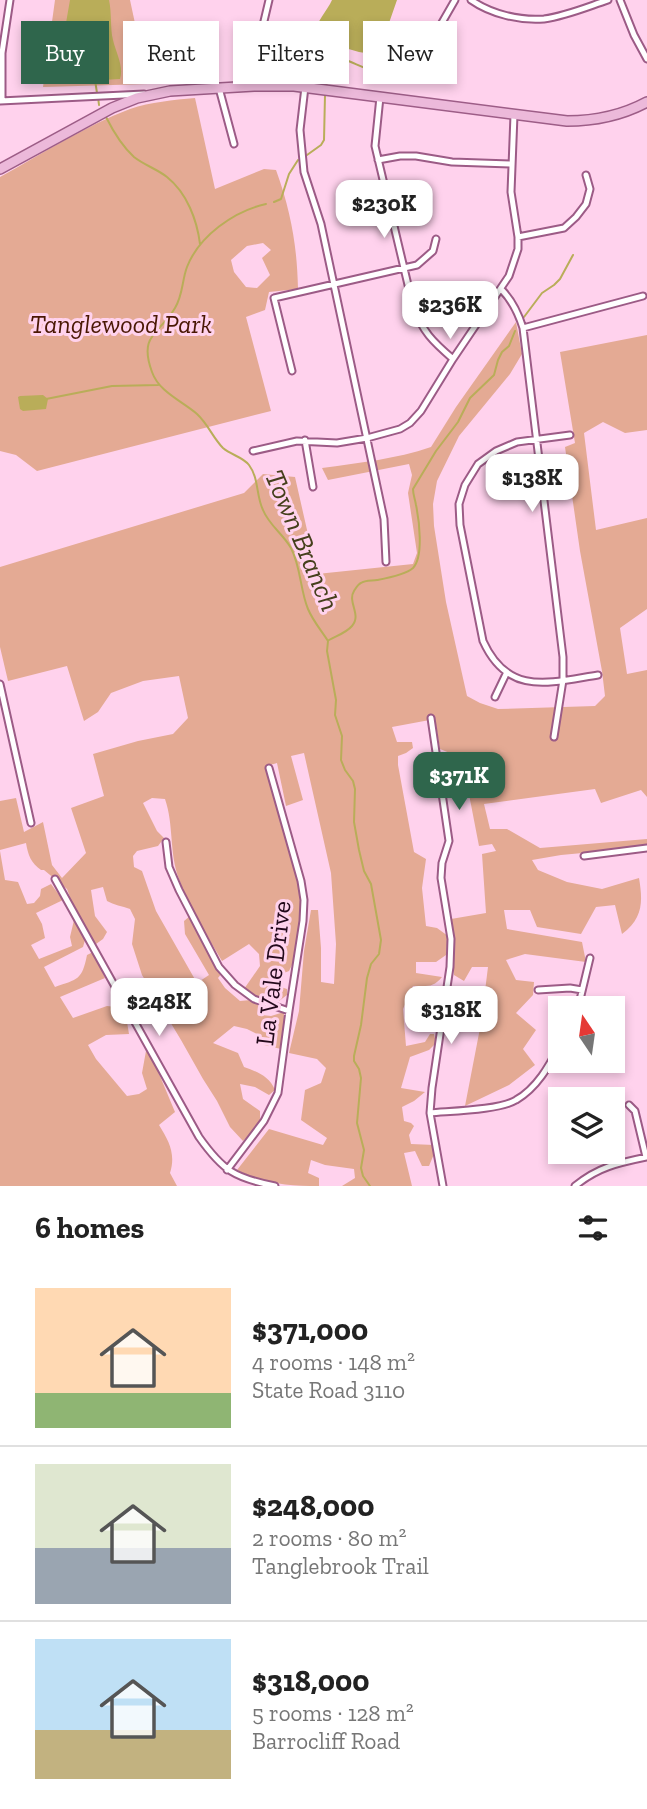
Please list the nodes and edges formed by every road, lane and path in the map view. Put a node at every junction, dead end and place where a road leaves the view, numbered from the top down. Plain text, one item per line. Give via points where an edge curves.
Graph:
1 (10, 0) edge
2 (269, 0) edge
3 (455, 0) edge
4 (471, 0) edge
5 (608, 0) edge
6 (620, 0) edge
7 (443, 21) edge
8 (647, 59) edge
9 (254, 86) junction
10 (305, 87) junction
11 (219, 88) junction
12 (151, 94) junction
13 (380, 97) junction
14 (1, 101) edge
15 (647, 102) edge
16 (514, 115) junction
17 (234, 144) dead end
18 (378, 160) junction
19 (511, 164) junction
20 (0, 169) edge
21 (586, 175) dead end
22 (519, 237) junction
23 (436, 239) dead end
24 (404, 269) junction
25 (334, 284) junction
26 (501, 289) junction
27 (643, 296) dead end
28 (523, 328) junction
29 (453, 359) junction
30 (292, 371) dead end
31 (570, 435) dead end
32 (367, 438) junction
33 (536, 439) junction
34 (305, 440) junction
35 (253, 451) dead end
36 (313, 487) dead end
37 (386, 562) dead end
38 (506, 674) junction
39 (598, 675) dead end
40 (563, 680) junction
41 (0, 684) edge
42 (495, 697) dead end
43 (431, 718) dead end
44 (554, 737) dead end
45 (269, 768) dead end
46 (31, 823) dead end
47 (166, 842) dead end
48 (647, 848) edge
49 (584, 856) dead end
50 (55, 879) dead end
51 (590, 958) dead end
52 (538, 990) dead end
53 (582, 990) junction
54 (581, 996) edge
55 (289, 1011) junction
56 (548, 1066) edge
57 (629, 1105) dead end
58 (430, 1113) junction
59 (646, 1157) edge
60 (227, 1170) junction
61 (275, 1186) edge
62 (443, 1186) edge
63 (575, 1186) edge

1 - 14 street
2 - 9 street
3 - 7 street
4 - 5 street via 519,18 544,19
6 - 8 street
9 - 10 main road
9 - 11 main road
10 - 13 main road
10 - 25 street via 301,155
11 - 12 main road
11 - 17 street
12 - 14 street
12 - 20 main road via 112,108
13 - 16 main road
13 - 18 street via 375,136
15 - 16 main road via 597,120
16 - 19 street
18 - 19 street via 416,156
18 - 24 street
19 - 22 street
21 - 22 street via 590,189 576,217 564,228
22 - 26 street
23 - 24 street via 428,256
24 - 25 street
24 - 29 street via 418,320 430,339
25 - 30 street via 274,298
25 - 32 street
26 - 28 street
26 - 29 street
27 - 28 street
28 - 33 street
29 - 32 street via 410,423
31 - 33 street
32 - 34 street via 337,443
32 - 37 street via 384,519
33 - 38 street via 496,451 478,464 459,505 483,641
33 - 40 street
34 - 35 street
34 - 36 street
38 - 40 street via 531,683
38 - 42 street
39 - 40 street
40 - 44 street
41 - 46 street
43 - 58 street via 448,826 441,878 451,939
45 - 55 street, La Vale Drive via 304,900
47 - 55 street via 178,890 219,967 254,999
48 - 49 street
50 - 60 street via 199,1137
51 - 53 street
52 - 53 street
53 - 54 street
55 - 60 street, La Vale Drive via 278,1093 264,1121
56 - 58 street via 514,1102
57 - 59 street via 635,1111
58 - 62 street
59 - 63 street via 615,1163
60 - 61 street

